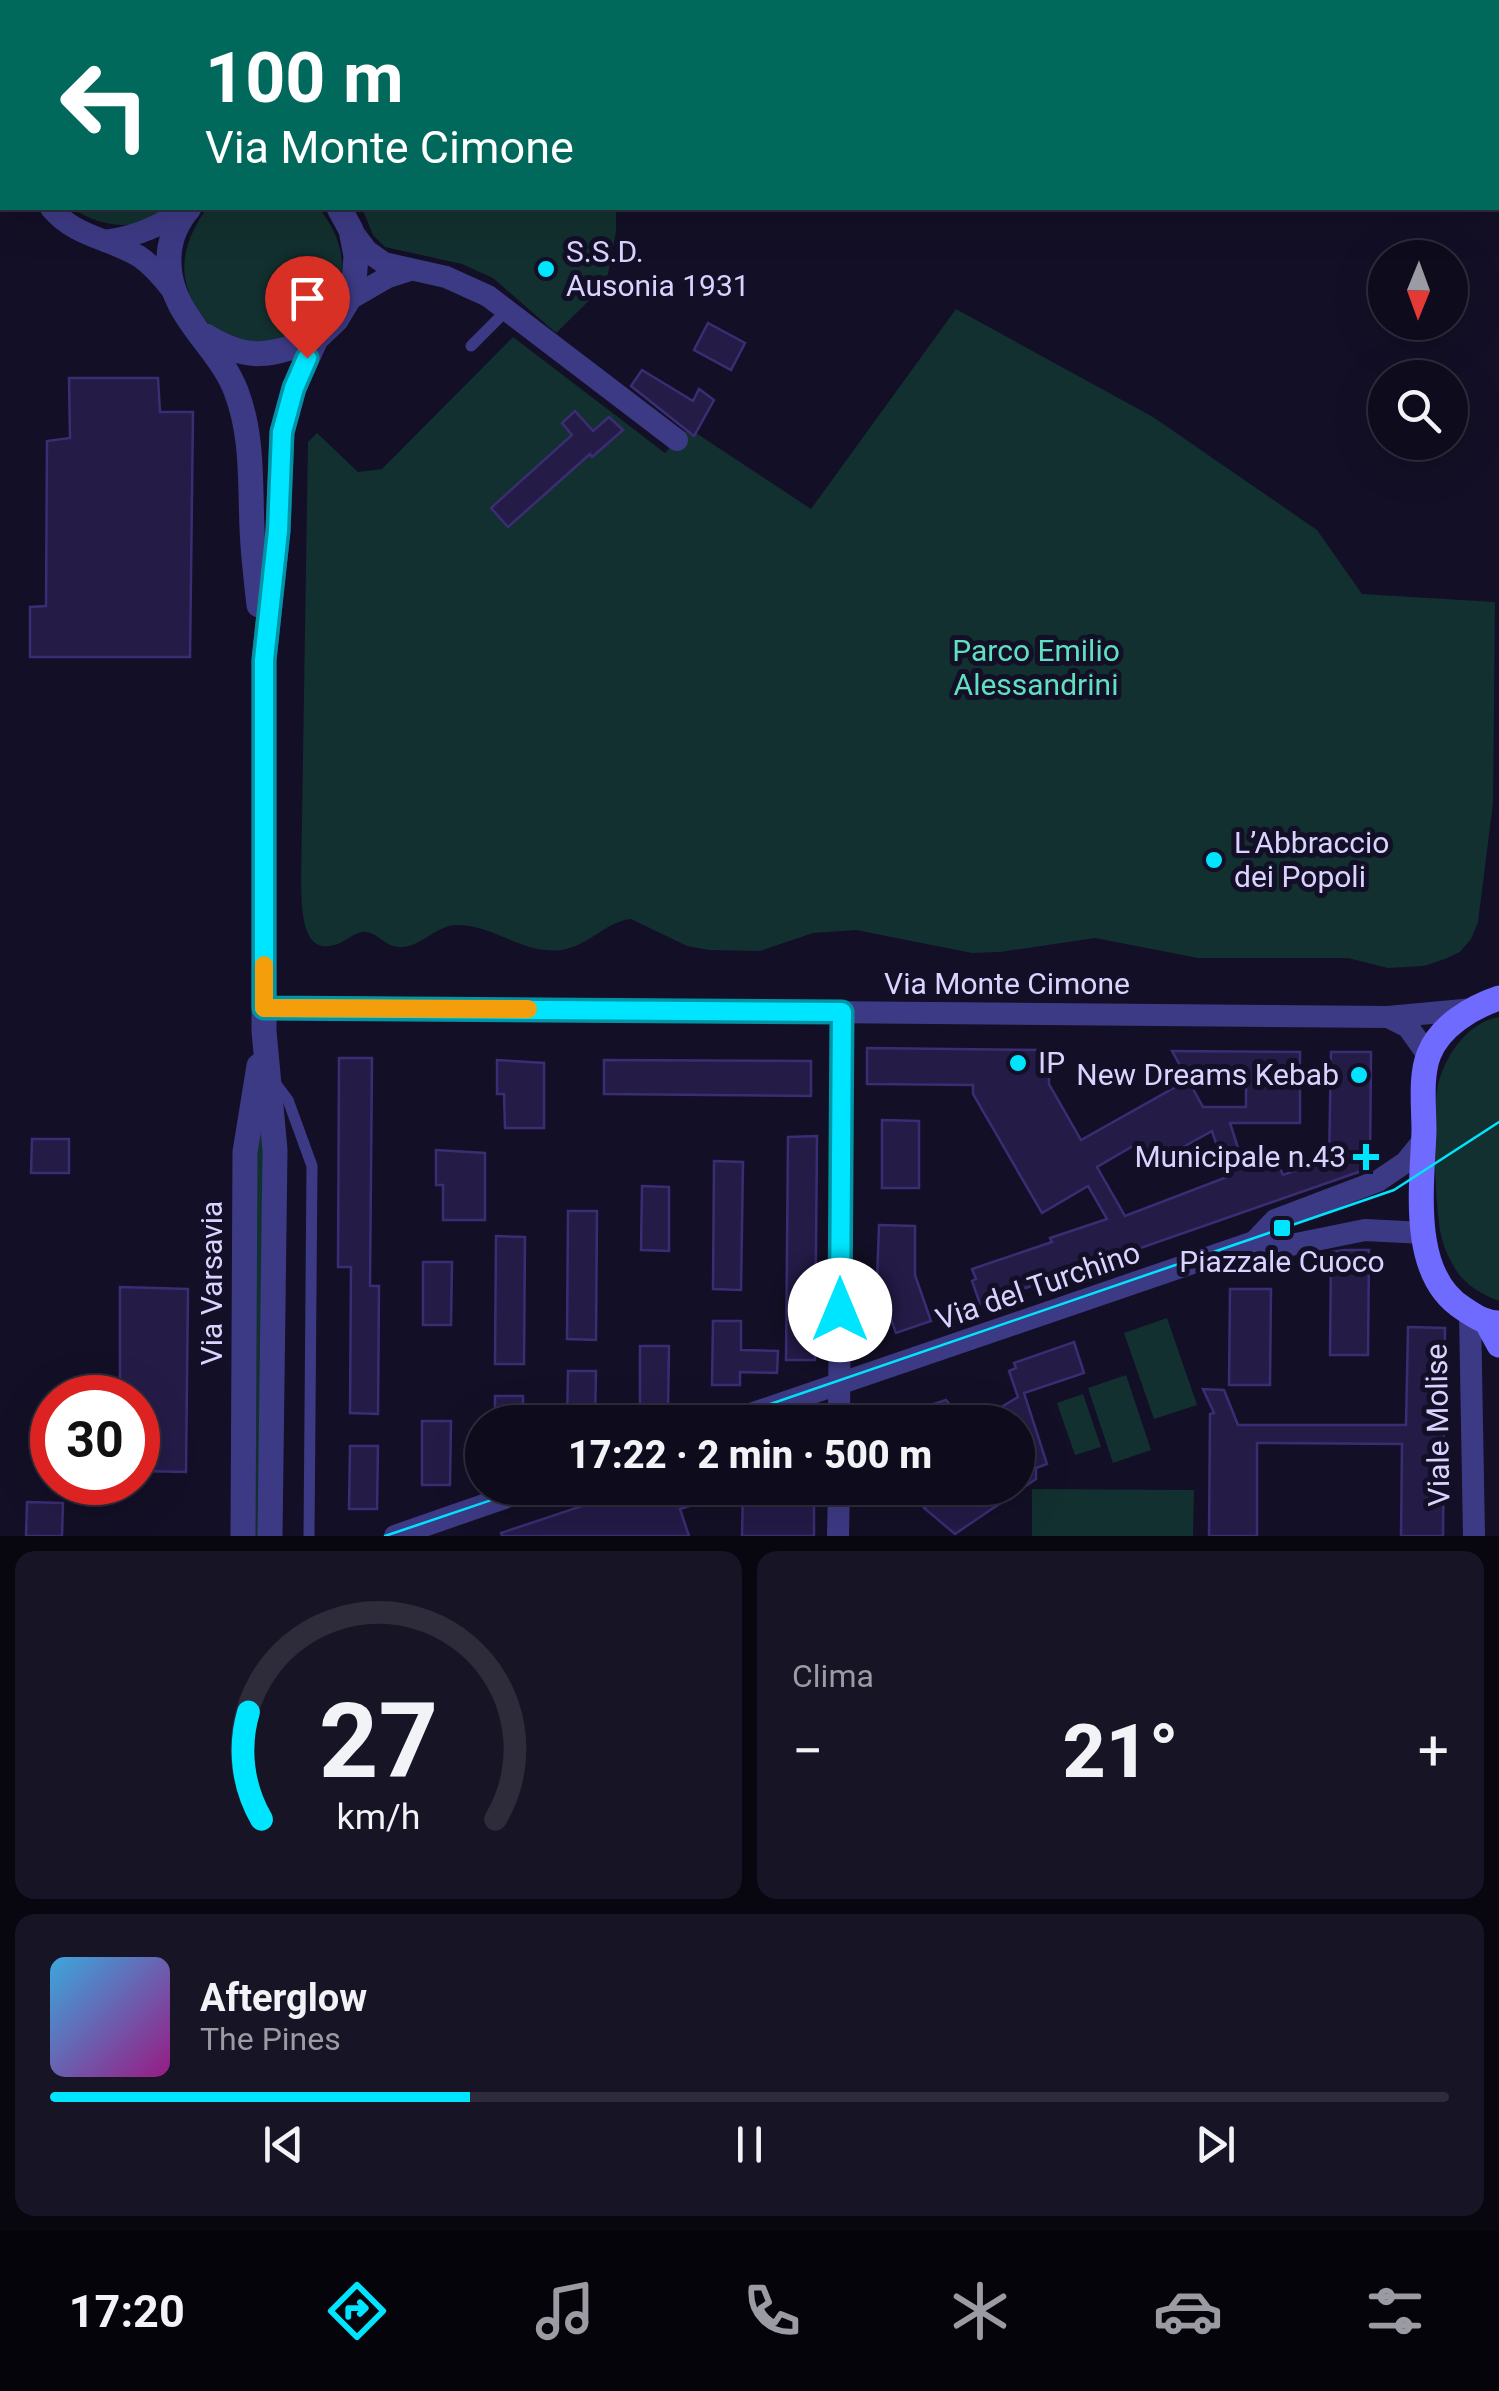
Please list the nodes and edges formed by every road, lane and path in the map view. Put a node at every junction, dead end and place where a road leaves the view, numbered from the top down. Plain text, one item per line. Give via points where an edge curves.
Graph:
1 (53, 210) edge
2 (185, 210) edge
3 (186, 210) edge
4 (345, 219) edge
5 (105, 241) junction
6 (410, 270) junction
7 (173, 291) junction
8 (348, 300) junction
9 (506, 310) junction
10 (201, 333) junction
11 (316, 339) junction
12 (471, 346) dead end
13 (677, 440) dead end
14 (264, 660) junction
15 (1492, 999) edge
16 (842, 1012) junction
17 (1388, 1017) junction
18 (264, 1019) junction
19 (1428, 1054) junction
20 (270, 1077) junction
21 (1423, 1141) junction
22 (1424, 1232) junction
23 (1254, 1242) junction
24 (1489, 1326) edge
25 (840, 1386) junction
26 (780, 1405) edge
27 (840, 1405) edge
28 (491, 1505) edge
29 (839, 1505) edge
30 (426, 1531) edge
31 (243, 1536) edge
32 (270, 1536) edge
33 (309, 1536) edge
34 (395, 1536) edge
35 (838, 1536) edge
36 (1474, 1536) edge

1 - 5 street via 72,228
2 - 5 street via 137,236
3 - 7 street via 171,241
4 - 6 street via 367,251
4 - 8 street via 356,256
5 - 7 street via 138,256
6 - 8 street
6 - 9 street via 462,282
7 - 10 street, Via Varsavia
8 - 11 street, Via Varsavia
9 - 12 lane
9 - 13 street
10 - 11 street via 234,350 270,355
10 - 14 street, Via Varsavia via 226,368 244,415
11 - 14 street, Via Varsavia via 282,432
14 - 18 street, Via Varsavia
15 - 17 street, Via Monte Cimone
15 - 19 main road via 1444,1030
16 - 17 street, Via Monte Cimone
16 - 18 street, Via Monte Cimone
16 - 25 street
17 - 19 street via 1408,1027
18 - 20 street, Via Varsavia
18 - 31 street, Via Varsavia via 245,1152
19 - 21 main road
20 - 32 street, Via Varsavia
20 - 33 lane, Via Varsavia via 288,1100 312,1166
21 - 22 main road
21 - 23 street, Via del Turchino via 1378,1181 1275,1220
22 - 23 street, Via del Turchino via 1366,1230 1292,1245
22 - 24 main road via 1440,1288
23 - 25 street, Via del Turchino
24 - 36 street, Viale Molise
25 - 26 street, Via del Turchino
25 - 27 street
28 - 30 street
29 - 35 street
30 - 34 street

